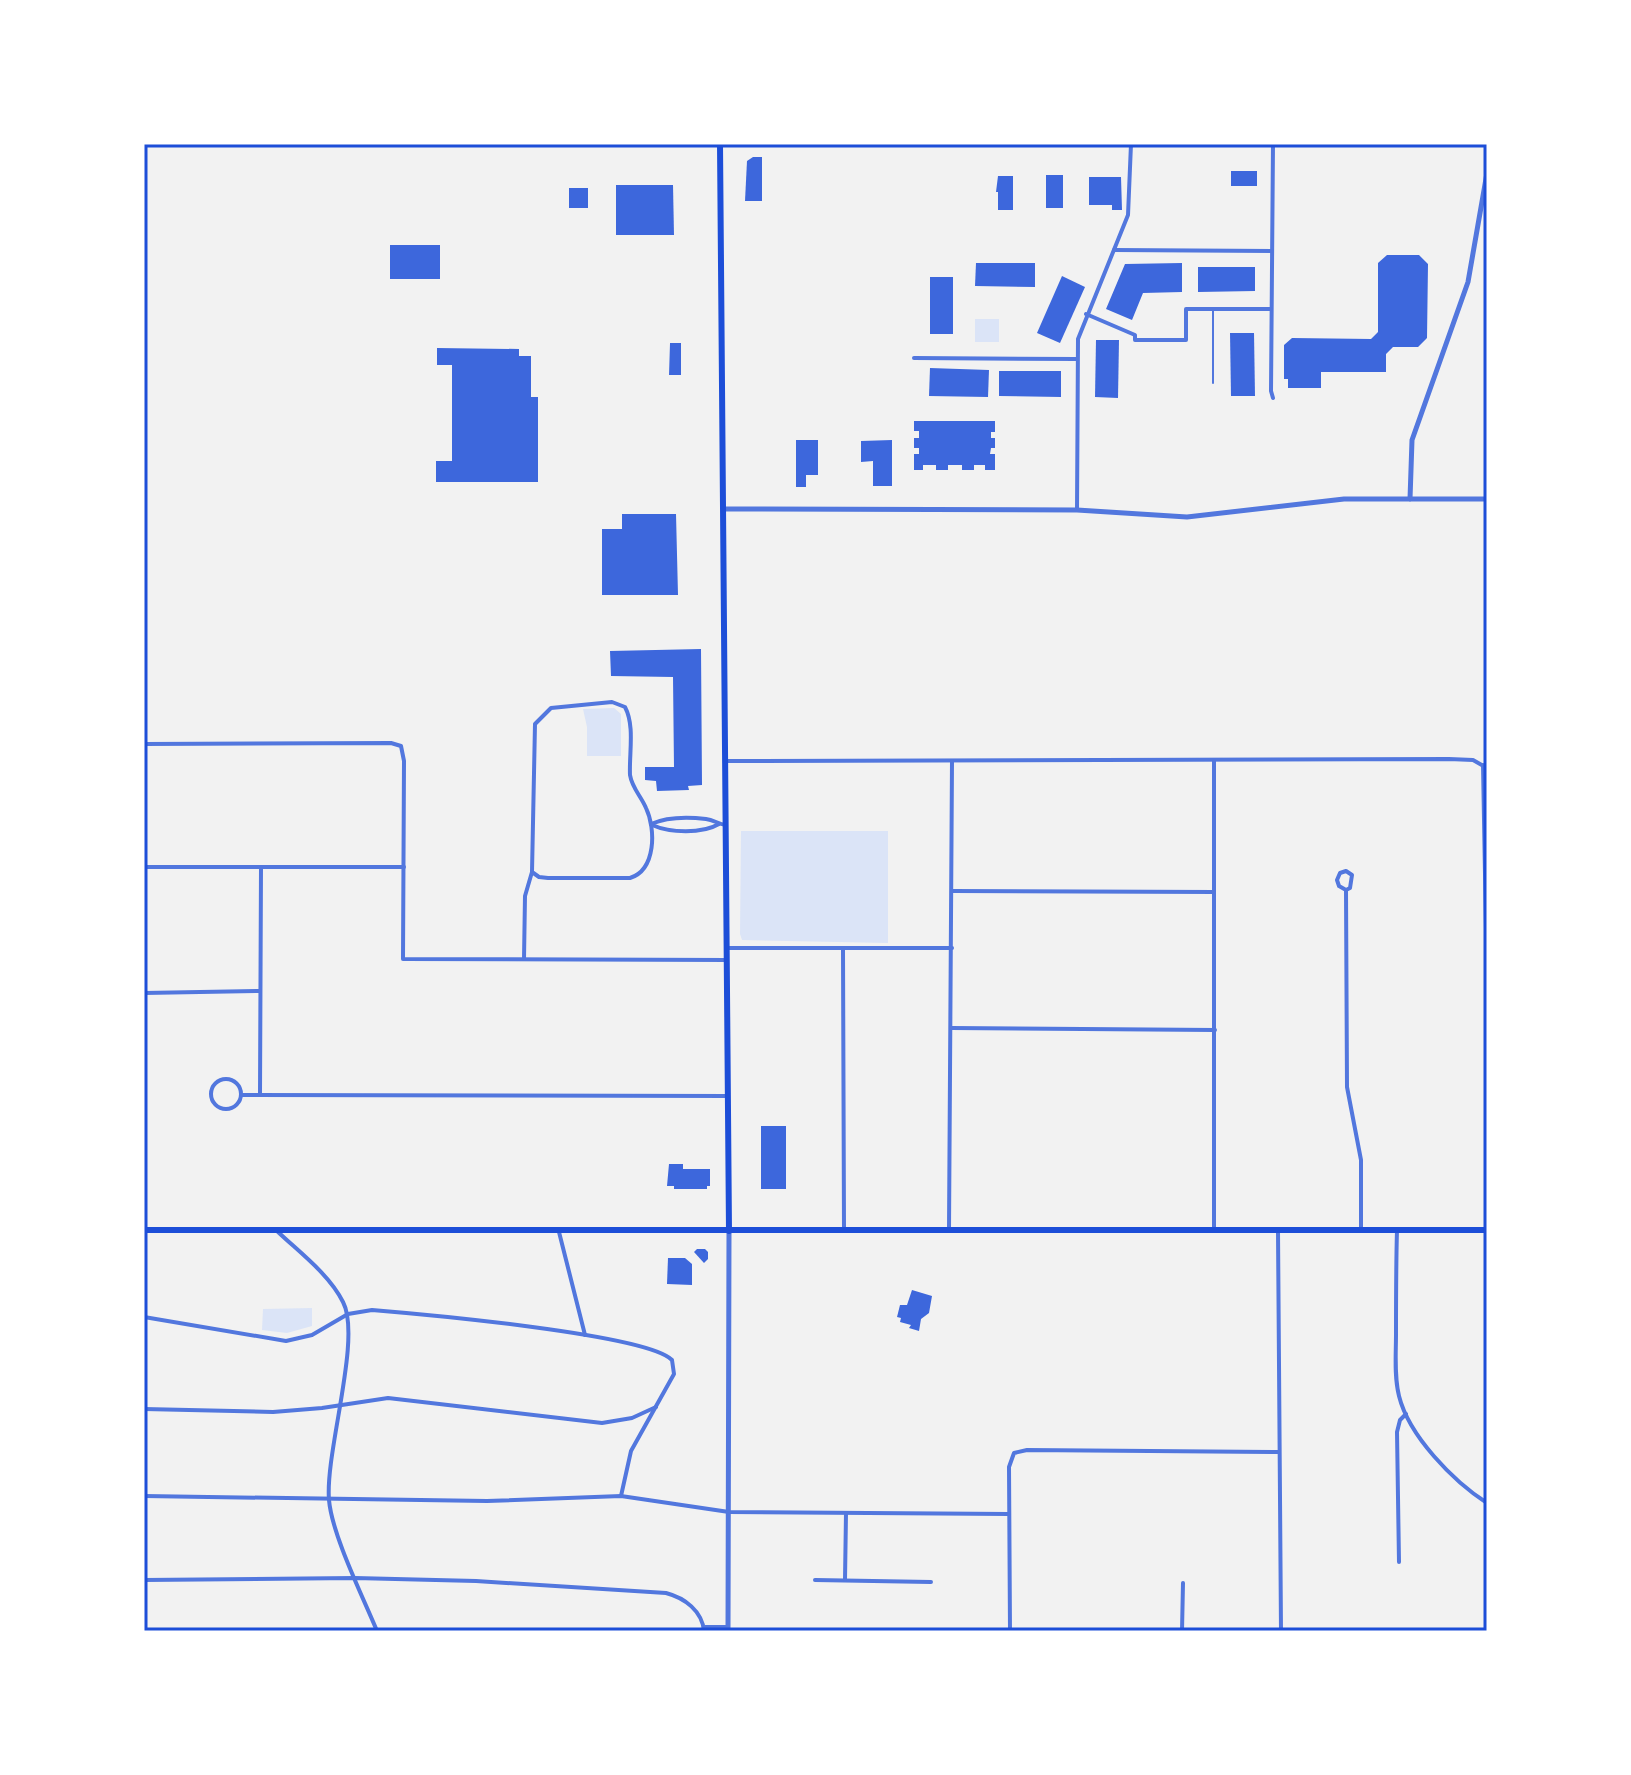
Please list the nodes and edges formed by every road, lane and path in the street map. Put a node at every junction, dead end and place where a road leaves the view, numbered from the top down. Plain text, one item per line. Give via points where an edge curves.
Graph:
1 (720, 144) edge
2 (1131, 144) edge
3 (1273, 144) edge
4 (1487, 173) edge
5 (1114, 250) junction
6 (1272, 251) junction
7 (1213, 308) junction
8 (1271, 309) junction
9 (1086, 314) junction
10 (914, 358) dead end
11 (1077, 359) junction
12 (1213, 383) dead end
13 (1273, 398) dead end
14 (1410, 499) junction
15 (1487, 499) edge
16 (724, 509) junction
17 (1077, 510) junction
18 (144, 744) edge
19 (726, 761) junction
20 (952, 761) junction
21 (1214, 761) junction
22 (1485, 766) edge
23 (723, 824) junction
24 (651, 825) junction
25 (144, 867) edge
26 (261, 867) junction
27 (404, 867) junction
28 (532, 872) junction
29 (1346, 890) junction
30 (953, 891) junction
31 (1214, 892) junction
32 (727, 948) junction
33 (952, 948) junction
34 (843, 950) junction
35 (524, 959) junction
36 (727, 960) junction
37 (1487, 983) edge
38 (260, 991) junction
39 (144, 993) edge
40 (951, 1028) junction
41 (1215, 1030) junction
42 (260, 1094) junction
43 (241, 1095) junction
44 (727, 1096) junction
45 (144, 1230) edge
46 (1361, 1230) junction
47 (1397, 1230) junction
48 (1487, 1230) edge
49 (277, 1231) junction
50 (729, 1231) junction
51 (844, 1231) junction
52 (949, 1231) junction
53 (1214, 1231) junction
54 (1278, 1231) junction
55 (559, 1232) junction
56 (348, 1314) junction
57 (144, 1317) edge
58 (585, 1335) junction
59 (340, 1405) junction
60 (657, 1406) junction
61 (144, 1409) edge
62 (1406, 1414) junction
63 (1279, 1452) junction
64 (144, 1496) edge
65 (621, 1496) junction
66 (330, 1498) junction
67 (1487, 1503) edge
68 (729, 1512) junction
69 (846, 1513) junction
70 (1009, 1514) junction
71 (1399, 1562) dead end
72 (355, 1578) junction
73 (144, 1580) edge
74 (815, 1580) dead end
75 (845, 1580) junction
76 (931, 1582) dead end
77 (1183, 1583) dead end
78 (704, 1629) edge
79 (728, 1629) edge
80 (377, 1631) edge
81 (1010, 1631) edge
82 (1182, 1631) edge
83 (1281, 1631) edge

1 - 16 main road
2 - 5 street via 1130,207
3 - 6 street
4 - 14 street via 1468,282 1412,440
5 - 6 street
5 - 9 street
6 - 8 street
7 - 8 street
7 - 9 street via 1186,309 1186,340 1135,340 1135,335
7 - 12 lane
8 - 13 street
9 - 11 street
10 - 11 street
11 - 17 street
14 - 15 street
14 - 17 street via 1344,499 1187,517
16 - 17 street
16 - 19 main road
18 - 27 street via 401,746
19 - 20 street
19 - 23 main road
20 - 21 street
20 - 30 street
21 - 22 street via 1449,759
21 - 31 street
22 - 37 street
23 - 24 street via 709,830
23 - 24 street via 663,819
23 - 32 main road
24 - 28 street via 648,864 639,876 548,878
24 - 28 street via 631,778 625,707 612,702 551,708 540,717 534,733
25 - 26 street
26 - 27 street
26 - 38 street
27 - 35 street via 403,959
28 - 35 street via 525,896
29 - 29 street via 1337,880 1346,871 1353,881
29 - 46 street via 1347,1087 1361,1160
30 - 31 street
30 - 33 street
31 - 41 street
32 - 34 street
32 - 36 main road
33 - 34 street
33 - 40 street
34 - 51 street
35 - 36 street
36 - 44 main road
38 - 39 street
38 - 42 street
40 - 41 street
40 - 52 street
41 - 53 street
42 - 43 street
42 - 44 street
43 - 43 street via 229,1078 216,1081 210,1093 215,1105 227,1109
44 - 50 main road
45 - 49 main road
46 - 47 main road
46 - 54 main road
47 - 48 main road
47 - 62 street via 1396,1370
49 - 55 main road
49 - 56 street via 330,1283
50 - 51 main road
50 - 55 main road
50 - 68 street
51 - 52 main road
52 - 53 main road
53 - 54 main road
54 - 63 street
55 - 58 street
56 - 57 street via 312,1335 286,1341
56 - 58 street via 399,1312
56 - 59 street
58 - 60 street via 661,1351 672,1360 675,1371
59 - 60 street via 394,1398 602,1423 632,1418
59 - 61 street via 273,1412
59 - 66 street
60 - 65 street via 631,1451
62 - 67 street via 1450,1473
62 - 71 street via 1397,1432
63 - 70 street via 1027,1450 1014,1453 1009,1463
63 - 83 street
64 - 66 street
65 - 66 street via 487,1501
65 - 68 street
66 - 72 street
68 - 69 street
68 - 79 street
69 - 70 street
69 - 75 street
70 - 81 street
72 - 73 street
72 - 78 street via 666,1593 688,1603
72 - 80 street
74 - 75 street
75 - 76 street
77 - 82 street
78 - 79 street

